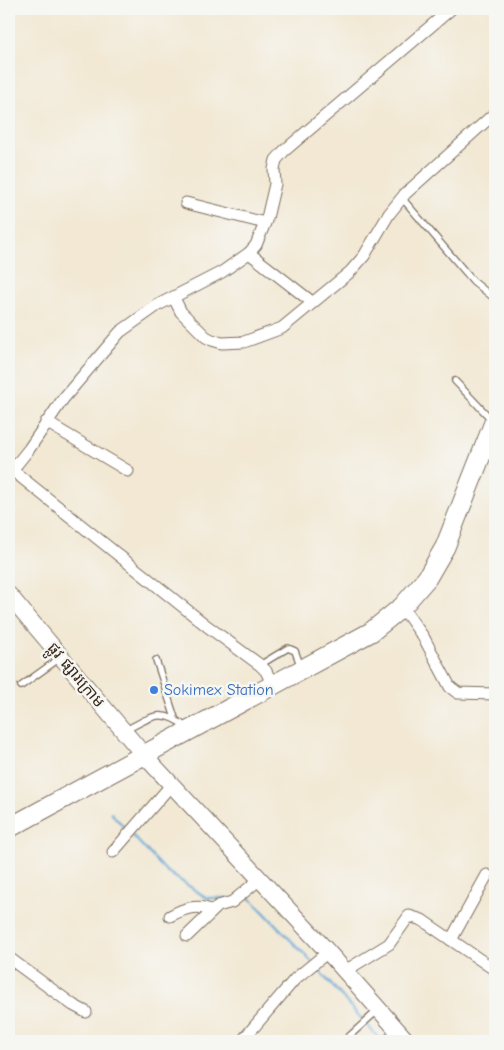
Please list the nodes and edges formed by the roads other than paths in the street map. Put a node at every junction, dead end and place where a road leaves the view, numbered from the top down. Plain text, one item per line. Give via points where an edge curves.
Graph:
1 (451, 9) edge
2 (495, 113) edge
3 (402, 198) junction
4 (186, 203) dead end
5 (265, 223) junction
6 (249, 253) junction
7 (174, 298) junction
8 (495, 299) edge
9 (312, 302) junction
10 (454, 381) dead end
11 (495, 421) edge
12 (46, 422) junction
13 (128, 471) dead end
14 (10, 472) edge
15 (9, 596) edge
16 (402, 607) junction
17 (61, 657) junction
18 (156, 660) dead end
19 (260, 665) junction
20 (302, 669) junction
21 (272, 684) junction
22 (21, 686) dead end
23 (495, 694) edge
24 (182, 724) junction
25 (124, 731) junction
26 (143, 754) junction
27 (172, 784) junction
28 (9, 828) edge
29 (113, 852) dead end
30 (487, 875) dead end
31 (260, 878) junction
32 (212, 911) junction
33 (170, 916) dead end
34 (187, 936) dead end
35 (451, 940) junction
36 (324, 955) junction
37 (9, 958) edge
38 (495, 970) edge
39 (345, 971) junction
40 (86, 1012) dead end
41 (375, 1013) junction
42 (395, 1038) edge
43 (242, 1041) edge
44 (344, 1041) edge

1 - 5 street via 276,160 275,184
2 - 3 street
3 - 8 lane via 473,281
3 - 9 street via 364,256 350,272
4 - 5 street
5 - 6 street
6 - 7 street
6 - 9 street
7 - 9 street via 181,312 206,337 222,343 244,342 270,334
7 - 12 street via 158,305 120,332
10 - 11 lane
11 - 16 highway via 445,547 427,578
12 - 13 street
12 - 14 street
14 - 19 street
15 - 17 main road, ផ្លូវ ផ្សារក្រោម
16 - 20 highway via 371,632
16 - 23 street via 424,638 450,688 458,693
17 - 22 lane
17 - 25 main road, ផ្លូវ ផ្សារក្រោម
18 - 24 lane
19 - 20 lane via 288,648 294,651
19 - 21 street
20 - 21 highway
21 - 24 highway
24 - 25 lane via 160,714
24 - 26 highway
25 - 26 main road, ផ្លូវ ផ្សារក្រោម
26 - 27 main road, ផ្លូវ ផ្សារក្រោម
26 - 28 highway
27 - 29 street
27 - 31 main road, ផ្លូវ ផ្សារក្រោម
30 - 35 street
31 - 32 street via 239,897
31 - 36 main road, ផ្លូវ ផ្សារក្រោម
32 - 33 street via 201,907 184,909
32 - 34 street
35 - 38 street
35 - 39 street via 422,920 409,916 389,944
36 - 39 main road, ផ្លូវ ផ្សារក្រោម
36 - 43 street via 295,979
37 - 40 street
39 - 41 main road, ផ្លូវ ផ្សារក្រោម
41 - 42 main road, ផ្លូវ ផ្សារក្រោម
41 - 44 lane

